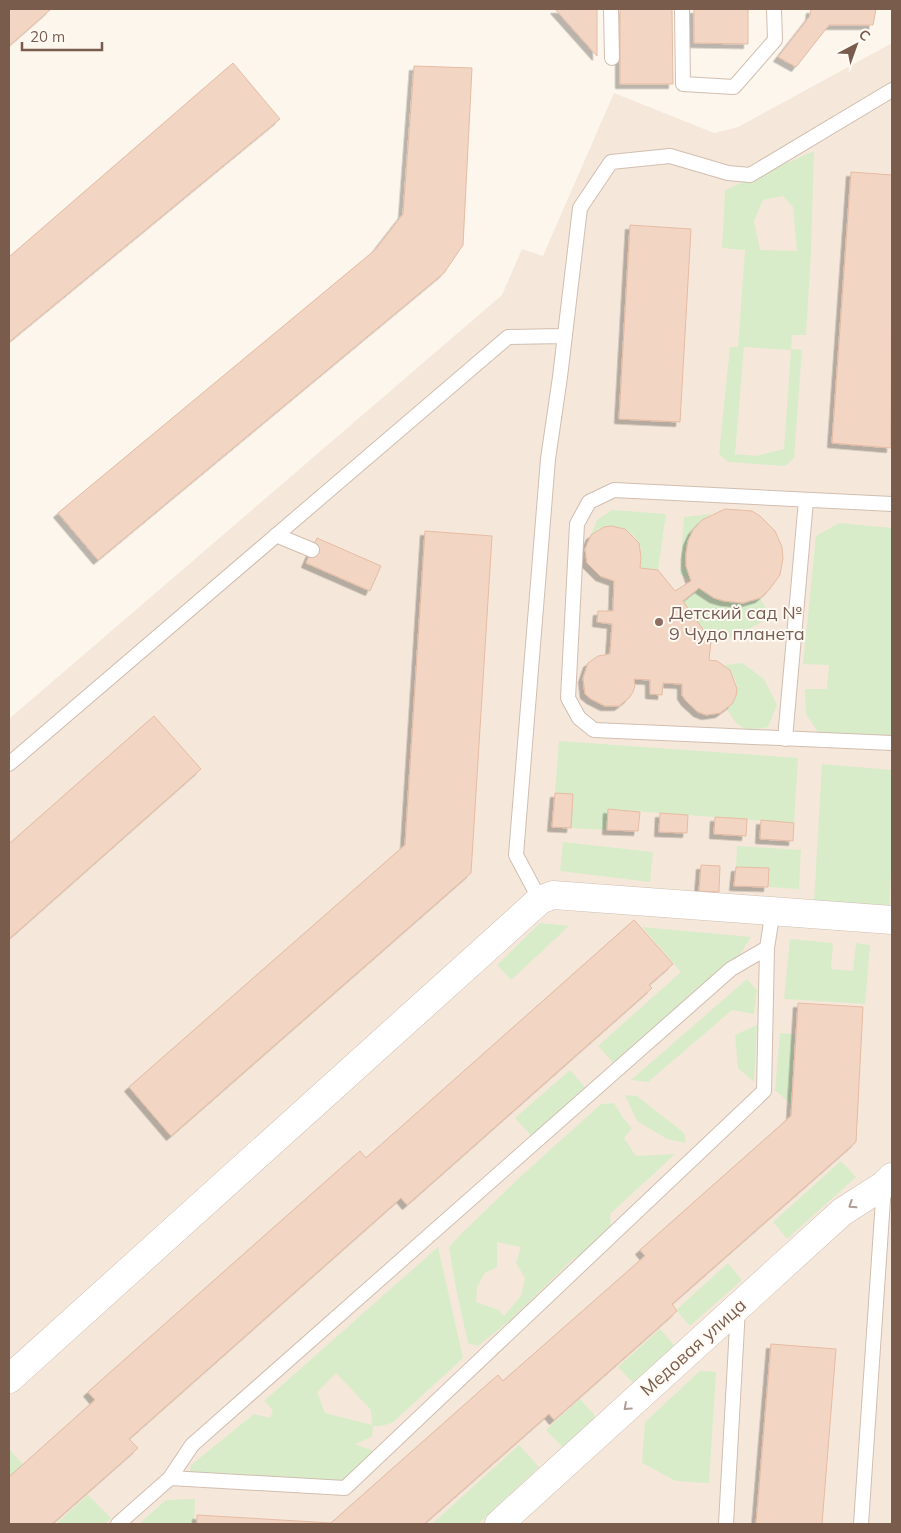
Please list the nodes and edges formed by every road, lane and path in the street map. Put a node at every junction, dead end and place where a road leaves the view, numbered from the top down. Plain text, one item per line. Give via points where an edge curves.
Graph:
1 (611, 9) edge
2 (682, 9) edge
3 (774, 9) edge
4 (612, 58) dead end
5 (892, 90) edge
6 (565, 336) junction
7 (806, 500) junction
8 (892, 504) edge
9 (276, 535) junction
10 (312, 550) dead end
11 (786, 739) junction
12 (892, 743) edge
13 (9, 764) edge
14 (540, 900) junction
15 (773, 910) junction
16 (892, 920) edge
17 (767, 948) junction
18 (888, 1181) edge
19 (738, 1306) junction
20 (9, 1379) edge
21 (170, 1478) junction
22 (118, 1524) edge
23 (499, 1524) edge
24 (726, 1524) edge
25 (861, 1524) edge

1 - 4 lane
2 - 3 lane via 683,84 734,87 775,40
5 - 6 lane via 750,175 728,173 670,156 611,162 580,208
6 - 9 lane via 508,337
6 - 14 lane via 548,459 516,855
7 - 8 lane
7 - 11 lane
7 - 11 lane via 614,490 589,502 577,524 568,698 579,718 594,730
9 - 10 lane
9 - 13 lane
11 - 12 lane
14 - 15 street via 552,895
14 - 20 street
15 - 16 street
15 - 17 lane
17 - 21 lane via 731,969 192,1445
17 - 21 lane via 764,1091 345,1488
18 -> 19 street, Медовая улица via 842,1212
18 - 25 lane
19 -> 23 street, Медовая улица
19 - 24 lane
21 - 22 lane

